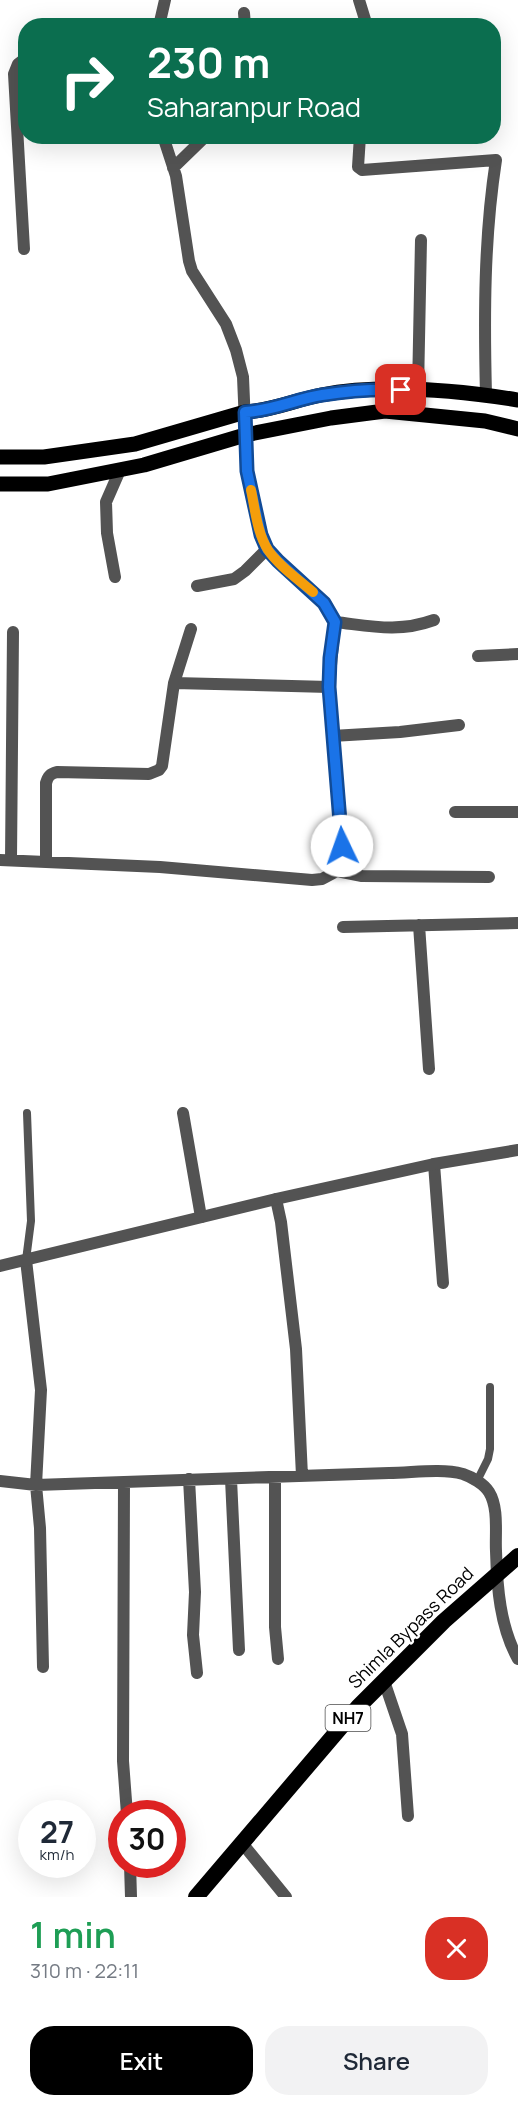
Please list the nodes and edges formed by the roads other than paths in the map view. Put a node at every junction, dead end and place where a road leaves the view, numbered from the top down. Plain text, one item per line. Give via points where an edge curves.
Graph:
1 (165, 0) edge
2 (359, 0) edge
3 (161, 18) edge
4 (365, 18) edge
5 (18, 64) edge
6 (18, 144) edge
7 (18, 144) edge
8 (166, 144) edge
9 (198, 144) edge
10 (359, 144) edge
11 (173, 168) junction
12 (421, 240) dead end
13 (24, 249) dead end
14 (418, 390) junction
15 (486, 395) junction
16 (518, 400) edge
17 (245, 412) junction
18 (518, 429) edge
19 (245, 435) junction
20 (0, 458) edge
21 (120, 470) junction
22 (0, 484) edge
23 (267, 549) junction
24 (115, 577) dead end
25 (196, 586) dead end
26 (434, 620) dead end
27 (335, 622) junction
28 (191, 628) dead end
29 (13, 632) dead end
30 (518, 654) edge
31 (478, 656) dead end
32 (174, 683) junction
33 (329, 687) junction
34 (459, 725) dead end
35 (332, 736) junction
36 (455, 812) dead end
37 (518, 812) edge
38 (6, 860) edge
39 (46, 861) junction
40 (338, 872) junction
41 (489, 877) dead end
42 (518, 923) edge
43 (419, 925) junction
44 (343, 927) dead end
45 (429, 1069) dead end
46 (27, 1113) dead end
47 (183, 1113) dead end
48 (518, 1150) edge
49 (434, 1164) junction
50 (276, 1198) junction
51 (201, 1217) junction
52 (26, 1260) junction
53 (0, 1266) edge
54 (443, 1283) dead end
55 (489, 1387) dead end
56 (302, 1476) junction
57 (275, 1478) junction
58 (189, 1479) junction
59 (231, 1479) junction
60 (477, 1481) junction
61 (0, 1482) edge
62 (124, 1483) junction
63 (36, 1485) junction
64 (518, 1557) edge
65 (497, 1573) junction
66 (239, 1650) dead end
67 (278, 1659) dead end
68 (518, 1659) edge
69 (43, 1667) dead end
70 (196, 1673) dead end
71 (384, 1681) junction
72 (127, 1800) edge
73 (408, 1816) dead end
74 (242, 1843) junction
75 (130, 1878) edge
76 (131, 1897) edge
77 (196, 1897) edge
78 (286, 1897) edge

1 - 3 street
2 - 4 street
5 - 6 street via 14,74
7 - 13 street
8 - 11 street
9 - 11 street
10 - 15 street via 358,167 362,170 496,160 486,238
11 - 17 street via 189,261 199,284 226,324 236,350 243,377
12 - 14 street
14 - 15 main road
14 - 17 main road via 322,395 259,412
15 - 16 main road
17 - 19 street
17 - 20 main road via 135,444 45,457
18 - 19 main road via 485,421 385,411
19 - 21 main road
19 - 23 street via 247,471
21 - 22 main road via 48,484
21 - 24 street via 106,502
23 - 25 street via 234,579
23 - 27 street via 324,603
26 - 27 street via 397,628
27 - 33 street
28 - 32 street
29 - 38 street
30 - 31 street
32 - 33 street
32 - 39 street via 159,770 149,774 57,772 47,778
33 - 35 street
34 - 35 street
35 - 40 street via 342,846
36 - 37 street
38 - 39 street
39 - 40 street via 312,880
40 - 41 street via 362,876
42 - 43 street
43 - 44 street
43 - 45 street
46 - 52 lane via 31,1221
47 - 51 street
48 - 49 street
49 - 50 street
49 - 54 street
50 - 51 street
50 - 56 street via 296,1349
51 - 52 street
52 - 53 street
52 - 63 street via 41,1390
55 - 60 lane via 490,1449
56 - 57 street
56 - 60 street via 443,1472
57 - 59 street
57 - 67 street
58 - 59 street
58 - 62 street
58 - 70 street
59 - 66 street
60 - 65 street via 489,1492 494,1506
61 - 63 street
62 - 63 street
62 - 72 street via 123,1737
63 - 69 street
64 - 65 highway, Shimla Bypass Road / NH7
65 - 68 street via 507,1634
65 - 71 highway, Shimla Bypass Road / NH7
71 - 73 street via 402,1734
71 - 74 highway, Shimla Bypass Road / NH7
74 - 77 highway, Shimla Bypass Road / NH7
74 - 78 street
75 - 76 street

